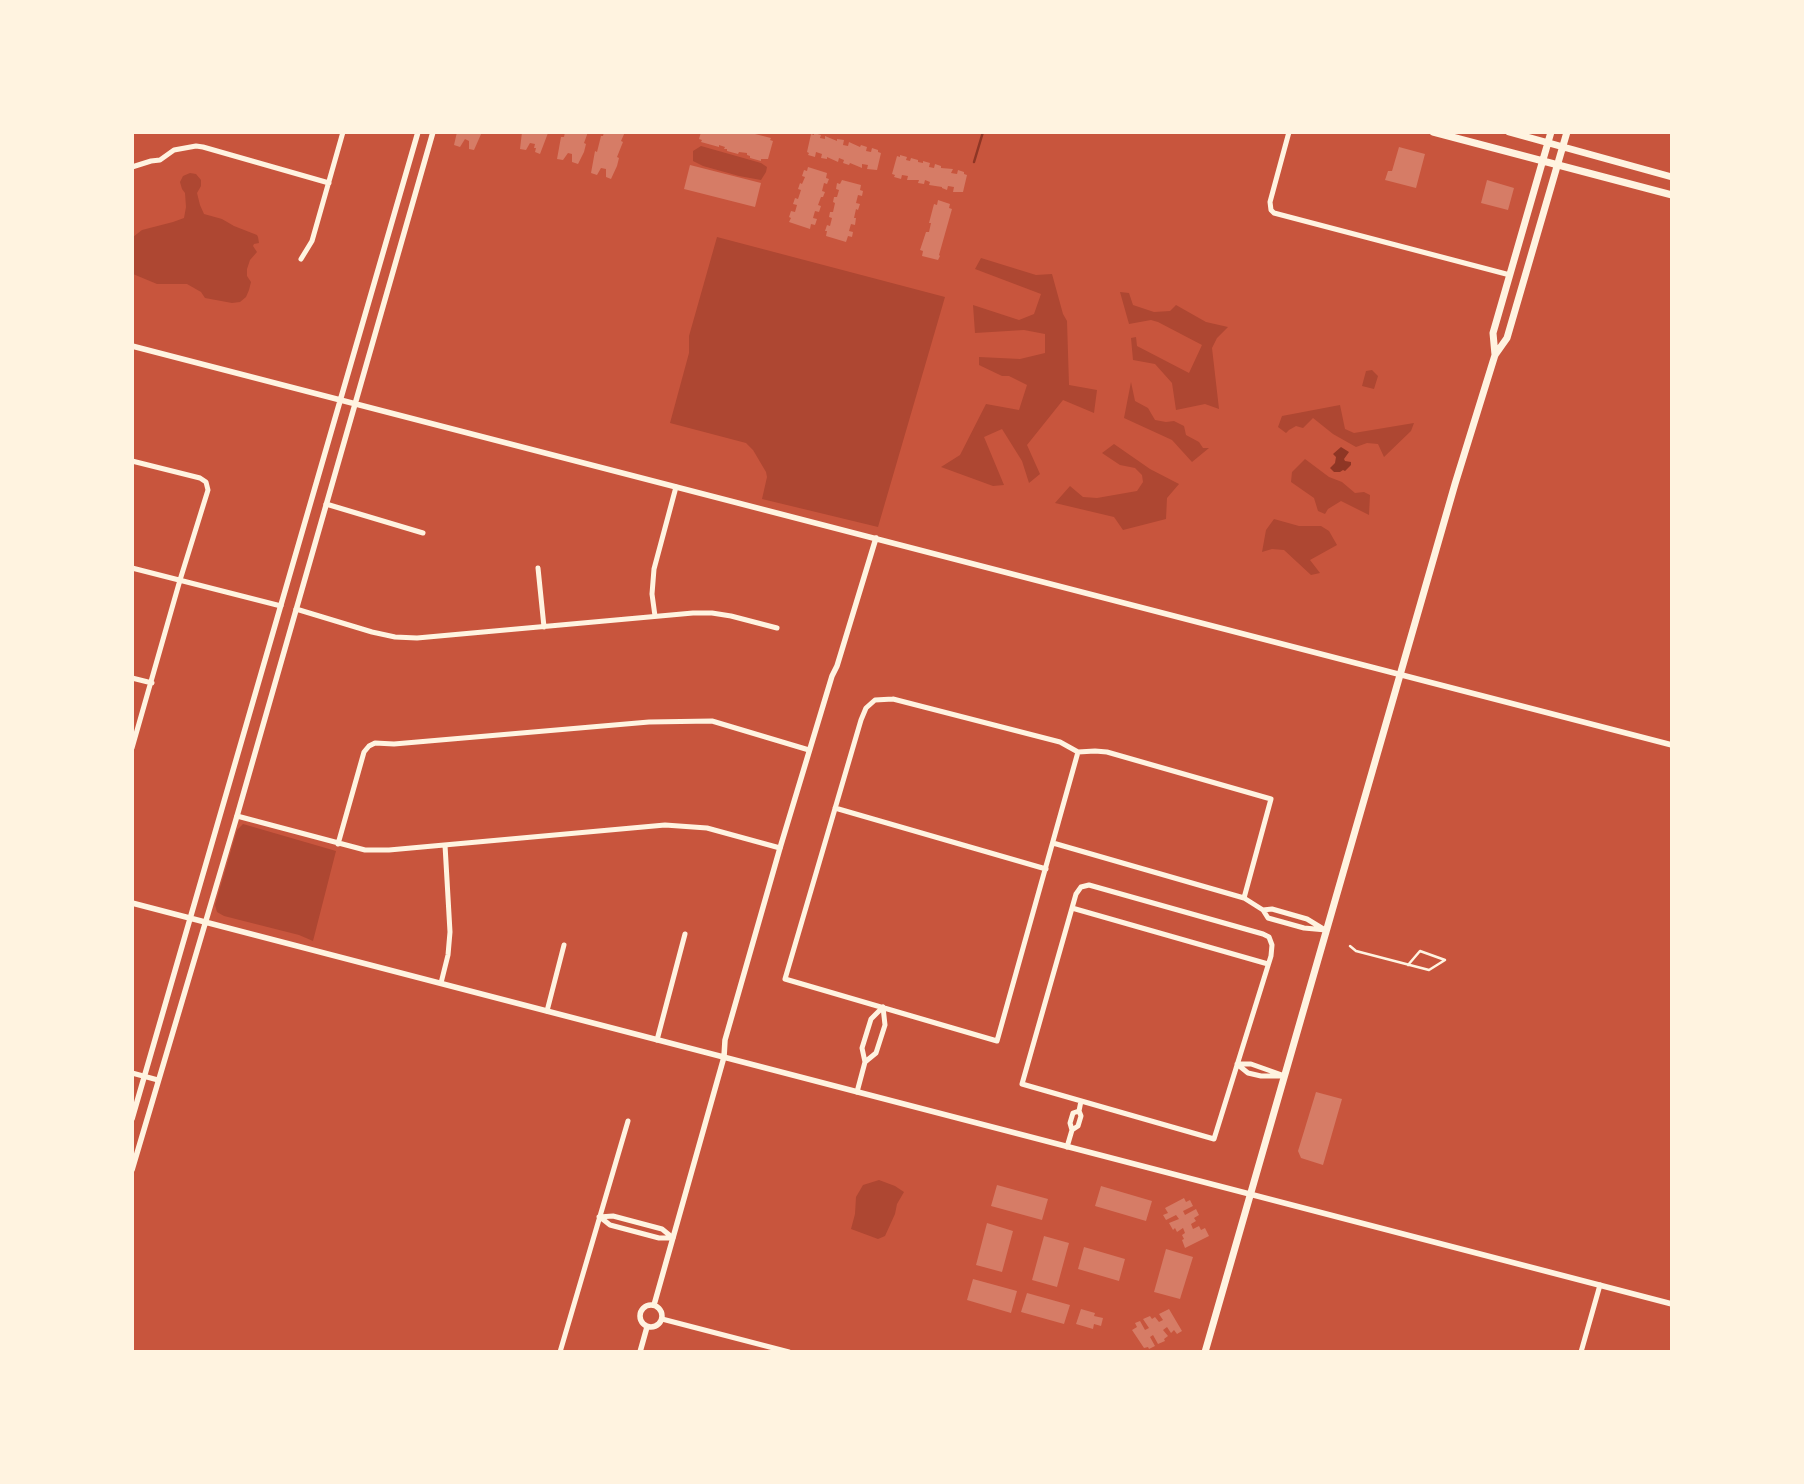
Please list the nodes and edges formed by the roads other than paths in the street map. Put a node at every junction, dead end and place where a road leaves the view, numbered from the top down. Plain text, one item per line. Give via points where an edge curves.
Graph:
1 (343, 132) edge
2 (418, 132) edge
3 (433, 132) edge
4 (1288, 132) edge
5 (1433, 132) edge
6 (1509, 132) edge
7 (1551, 132) edge
8 (1566, 132) edge
9 (1548, 143) junction
10 (1562, 147) junction
11 (1543, 161) junction
12 (1558, 165) junction
13 (132, 166) edge
14 (1672, 177) edge
15 (329, 183) junction
16 (1672, 195) edge
17 (301, 259) dead end
18 (1510, 275) junction
19 (132, 346) edge
20 (1495, 355) junction
21 (341, 400) junction
22 (356, 404) junction
23 (132, 461) edge
24 (676, 486) junction
25 (326, 504) junction
26 (423, 533) dead end
27 (876, 538) junction
28 (132, 568) edge
29 (538, 568) dead end
30 (180, 580) junction
31 (281, 606) junction
32 (296, 609) junction
33 (655, 616) junction
34 (544, 627) junction
35 (777, 628) dead end
36 (1401, 674) junction
37 (132, 678) edge
38 (152, 683) junction
39 (1672, 745) edge
40 (132, 748) edge
41 (809, 750) junction
42 (1078, 752) junction
43 (835, 808) junction
44 (237, 816) junction
45 (1053, 843) junction
46 (338, 844) junction
47 (445, 845) junction
48 (780, 848) junction
49 (1046, 869) junction
50 (1244, 898) junction
51 (132, 902) edge
52 (1072, 908) junction
53 (1263, 910) junction
54 (191, 917) junction
55 (205, 921) junction
56 (1326, 930) junction
57 (686, 934) dead end
58 (564, 944) dead end
59 (1350, 946) dead end
60 (1268, 964) junction
61 (1408, 964) junction
62 (441, 983) junction
63 (883, 1007) junction
64 (546, 1011) junction
65 (657, 1040) junction
66 (724, 1057) junction
67 (865, 1062) junction
68 (1237, 1064) junction
69 (132, 1073) edge
70 (1284, 1076) junction
71 (144, 1077) junction
72 (158, 1080) junction
73 (857, 1092) junction
74 (1081, 1101) junction
75 (132, 1119) edge
76 (628, 1121) dead end
77 (1067, 1147) junction
78 (132, 1170) edge
79 (1250, 1193) junction
80 (599, 1217) junction
81 (673, 1238) junction
82 (1600, 1285) junction
83 (1672, 1304) edge
84 (654, 1305) junction
85 (662, 1319) junction
86 (648, 1327) junction
87 (560, 1352) edge
88 (640, 1352) edge
89 (789, 1352) edge
90 (1205, 1352) edge
91 (1580, 1352) edge

1 - 15 street
2 - 21 street
3 - 22 street
4 - 18 street via 1270,202 1271,210 1280,216
5 - 11 main road
6 - 9 main road
7 - 9 main road
8 - 10 main road
9 - 10 main road
9 - 11 main road
10 - 12 main road
10 - 14 main road
11 - 12 main road
11 - 18 main road
12 - 16 main road
12 - 20 main road via 1507,338
13 - 15 street via 160,160 174,150 196,146
15 - 17 street via 312,241
18 - 20 main road via 1493,333
19 - 21 street
20 - 36 main road
21 - 22 street
21 - 31 street
22 - 24 street
22 - 25 street
23 - 30 street via 206,482 208,490
24 - 27 street
24 - 33 street via 654,569 652,594
25 - 26 street
25 - 32 street
27 - 36 street
27 - 41 street
28 - 30 street
29 - 34 street
30 - 31 street
30 - 38 street
31 - 54 street
32 - 34 street via 395,637 438,637
32 - 44 street
33 - 34 street
33 - 35 street via 712,613
36 - 39 street
36 - 56 main road
37 - 38 street
38 - 40 street
41 - 46 street via 712,722 649,722 375,743 364,752
41 - 48 street
42 - 43 street via 1060,742 927,707 893,699 875,700 866,708 861,720
42 - 45 street
42 - 50 street via 1107,752 1271,799
43 - 49 street
43 - 63 street via 785,979
44 - 46 street
44 - 55 street
45 - 49 street
45 - 50 street
46 - 47 street via 378,851
47 - 48 street via 665,825 707,828
47 - 62 street via 450,932
48 - 66 street via 725,1040
49 - 63 street via 997,1041
50 - 53 street
51 - 54 street
52 - 60 street
52 - 60 street via 1076,894 1089,884 1264,934 1272,945
52 - 74 street via 1022,1084
53 - 56 street via 1272,909 1307,919
53 - 56 street via 1268,918
54 - 55 street
54 - 71 street
55 - 62 street
55 - 72 street
56 - 70 main road
57 - 65 street
58 - 64 street
59 - 61 lane via 1356,951
60 - 68 street
61 - 61 lane via 1429,970 1445,960 1420,951
62 - 64 street
63 - 67 street via 884,1025 876,1053
63 - 67 street via 871,1019 862,1048
64 - 65 street
65 - 66 street
66 - 73 street
66 - 81 street
67 - 73 street
68 - 70 street via 1251,1064
68 - 70 street via 1248,1073
68 - 74 street via 1214,1139
69 - 71 street
70 - 79 main road
71 - 72 street
71 - 75 street
72 - 78 street
73 - 77 street
74 - 77 street via 1078,1126 1072,1130
76 - 80 street
77 - 79 street
79 - 82 street
79 - 90 main road
80 - 81 street via 610,1225 659,1238
80 - 81 street via 613,1216 662,1229
80 - 87 street
81 - 84 street
82 - 83 street
82 - 91 street
84 - 85 street via 660,1310
84 - 86 street via 646,1305 639,1313 640,1320
85 - 86 street via 656,1326
85 - 89 street
86 - 88 street

